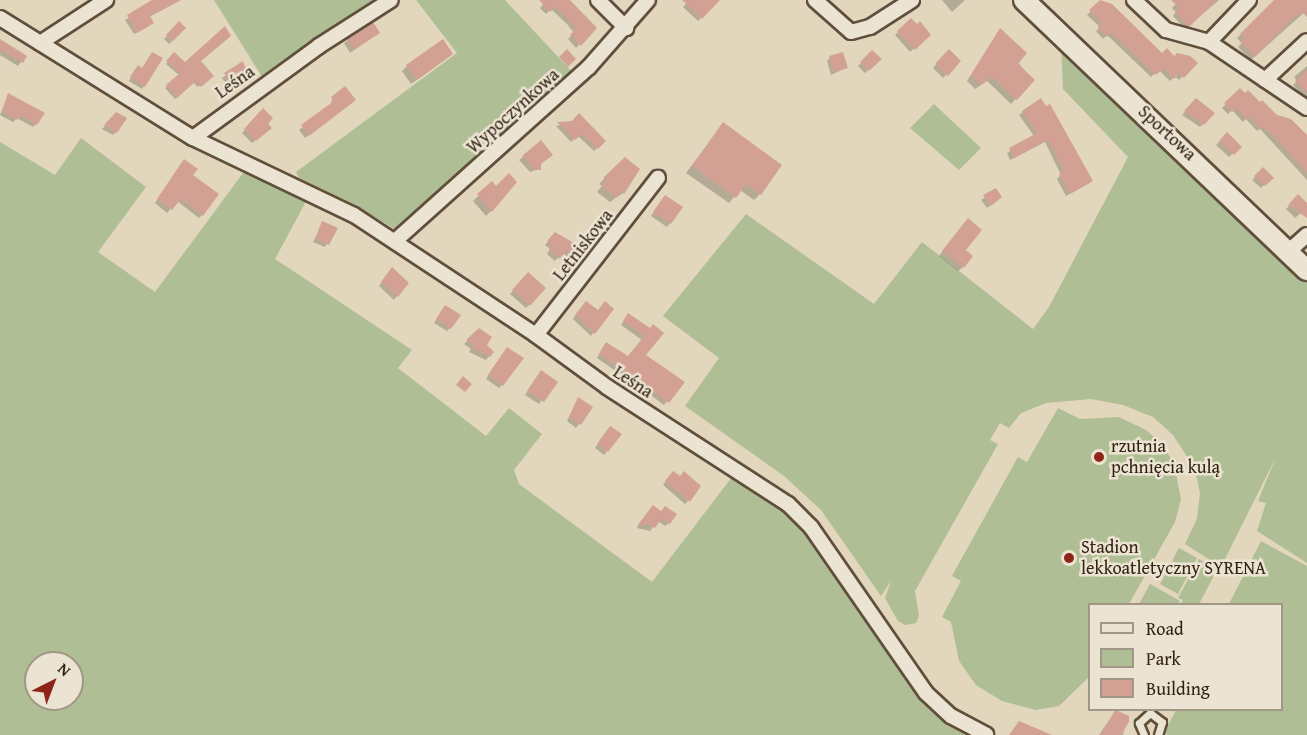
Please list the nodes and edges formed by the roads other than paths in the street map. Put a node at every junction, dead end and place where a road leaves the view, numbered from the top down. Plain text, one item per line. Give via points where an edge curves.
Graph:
1 (106, 0) edge
2 (391, 0) edge
3 (598, 0) edge
4 (648, 0) edge
5 (815, 0) edge
6 (912, 0) edge
7 (1024, 0) edge
8 (1249, 0) edge
9 (1144, 3) edge
10 (0, 18) edge
11 (626, 28) junction
12 (1307, 41) edge
13 (1209, 42) junction
14 (40, 43) junction
15 (1266, 80) junction
16 (1307, 108) edge
17 (193, 138) junction
18 (658, 178) dead end
19 (1307, 235) edge
20 (396, 241) junction
21 (1289, 251) junction
22 (1307, 270) edge
23 (536, 335) junction
24 (986, 735) edge
25 (1144, 735) edge
26 (1158, 735) edge

1 - 14 street
2 - 17 street, Leśna via 319,46
3 - 11 street
4 - 11 street, Wypoczynkowa
5 - 6 street via 851,32 870,27
7 - 21 street, Sportowa
8 - 13 street
9 - 13 street via 1166,30
10 - 14 street, Leśna
11 - 20 street, Wypoczynkowa via 589,67
12 - 15 street
13 - 15 street
14 - 17 street, Leśna
15 - 16 street
17 - 20 street, Leśna via 354,215
18 - 23 street, Letniskowa
19 - 21 street
20 - 23 street, Leśna
21 - 22 street, Sportowa
23 - 24 street, Leśna via 607,387 788,504 811,526 926,693 951,716
25 - 26 lane via 1139,723 1150,713 1162,722

